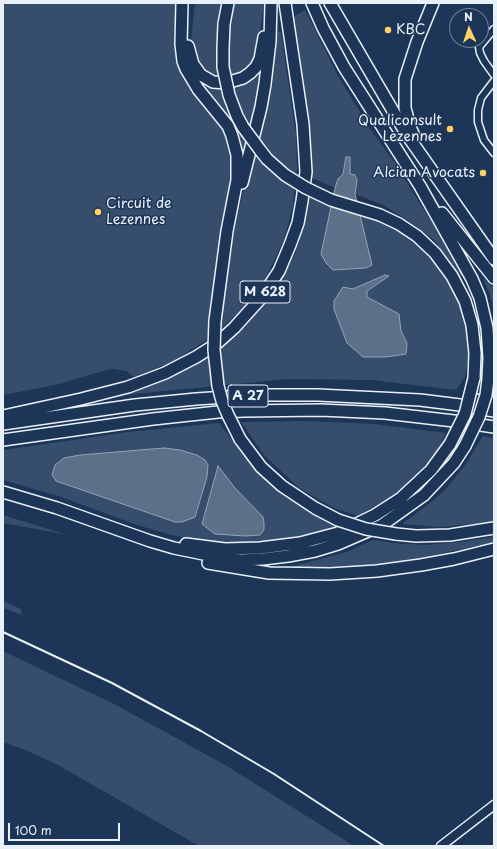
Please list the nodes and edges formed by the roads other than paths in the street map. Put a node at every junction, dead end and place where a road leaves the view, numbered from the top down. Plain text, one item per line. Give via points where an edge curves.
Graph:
1 (182, 3) edge
2 (188, 3) edge
3 (228, 3) edge
4 (270, 3) edge
5 (285, 3) edge
6 (312, 3) edge
7 (330, 3) edge
8 (433, 3) edge
9 (494, 29) edge
10 (494, 75) edge
11 (494, 81) edge
12 (494, 153) edge
13 (420, 186) junction
14 (444, 187) junction
15 (494, 260) edge
16 (223, 262) junction
17 (494, 278) edge
18 (282, 395) junction
19 (494, 403) edge
20 (494, 411) edge
21 (3, 416) edge
22 (3, 424) edge
23 (494, 427) edge
24 (3, 440) edge
25 (3, 492) edge
26 (494, 528) edge
27 (494, 549) edge
28 (494, 805) edge
29 (441, 846) edge

1 - 16 highway, M 628 via 183,61 198,89 228,126 237,151 237,180
2 - 4 highway, M 628 via 187,43 192,64 207,79 226,83 235,82 250,73 260,60
3 - 25 highway, bridge via 224,24 223,67 229,95 243,127 267,159 285,175 306,188 331,200 380,215 399,224 435,253 452,276 465,301 472,326 475,353 474,378 465,414 450,444 435,465 400,499 349,528 300,543 225,549 180,543 72,507 31,496
4 - 16 highway, M 628 via 270,41 261,107
5 - 21 highway, M 628 via 303,124 306,172 295,230 284,259 264,294 244,319 215,345 170,371 128,387
6 - 13 highway via 344,67
7 - 14 highway via 403,129
8 - 14 highway via 407,69 404,99 410,127
9 - 10 street via 479,47 484,61
11 - 12 street via 481,98 478,110 478,122 484,140
13 - 17 highway
13 - 25 highway, bridge via 462,260 480,298 485,315 490,358 486,395 479,418 454,463 424,496 382,525 338,544 315,551 240,560 187,551 150,541
14 - 15 highway
16 - 26 highway, M 628, bridge via 215,321 214,350 218,386 222,401 240,439 262,467 282,486 314,508 338,520 366,529 434,536
18 - 19 highway via 313,390 357,390 447,396
18 - 20 highway, A 27 via 420,400
18 - 22 highway, A 27 via 161,402
23 - 24 highway, A 27 via 384,413 251,410 153,419
25 - 27 highway via 165,552 209,564 269,573 330,574 377,571 421,566
28 - 29 main road

